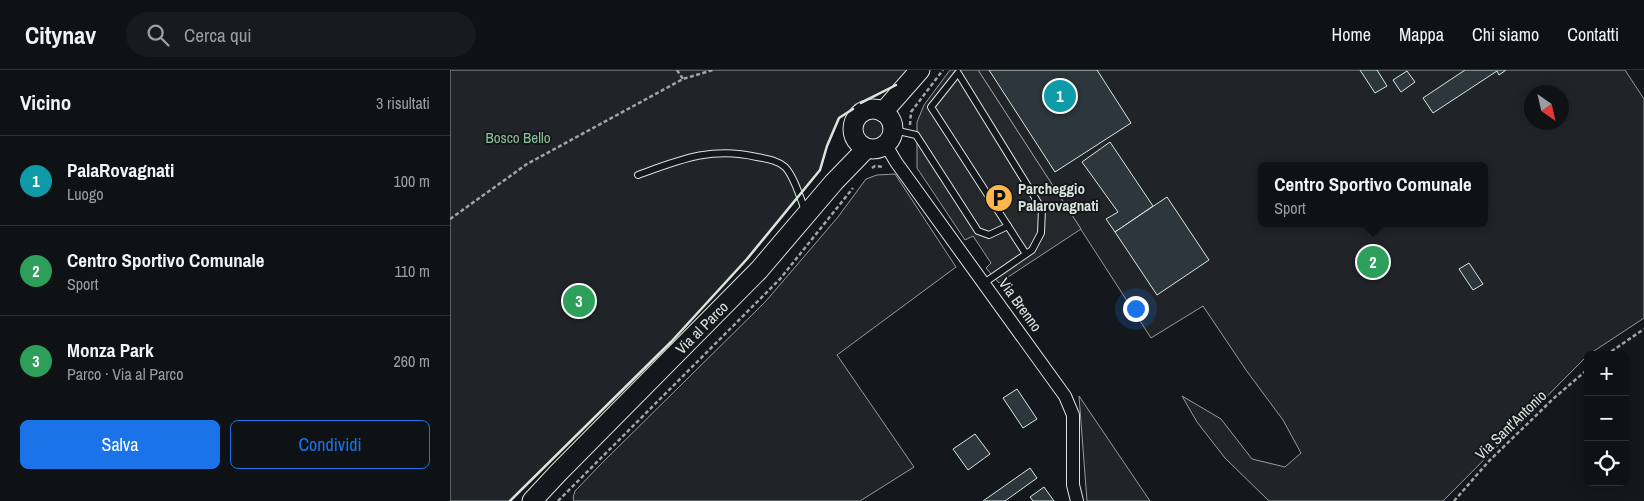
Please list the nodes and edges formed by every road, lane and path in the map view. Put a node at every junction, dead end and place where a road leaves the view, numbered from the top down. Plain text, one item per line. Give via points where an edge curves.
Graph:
1 (677, 70) edge
2 (713, 70) edge
3 (920, 70) edge
4 (683, 80) junction
5 (883, 112) junction
6 (890, 138) junction
7 (866, 149) junction
8 (638, 176) dead end
9 (806, 214) junction
10 (450, 219) edge
11 (1008, 226) junction
12 (1026, 254) junction
13 (984, 283) junction
14 (1644, 328) edge
15 (1612, 351) edge
16 (1584, 372) edge
17 (532, 501) edge
18 (1077, 501) edge
19 (1454, 501) edge

1 - 4 path
2 - 4 path
3 - 5 street
4 - 10 path via 527,164
5 - 6 street via 891,119
5 - 7 street via 870,109 854,121 855,140
6 - 7 street via 880,149
6 - 11 lane via 916,135 978,231 989,235
6 - 13 street, Via Brenno via 896,162
7 - 9 street, Via al Parco
8 - 9 lane via 681,159 712,153 740,153 773,160 789,172
9 - 17 street, Via al Parco via 753,276
11 - 12 lane
11 - 12 lane via 931,107 958,73 1042,209 1040,233 1032,250
12 - 13 lane
13 - 18 street, Via Brenno via 1065,396 1073,415 1073,485
14 - 15 path
16 - 19 path, Via Sant'Antonio via 1489,461

